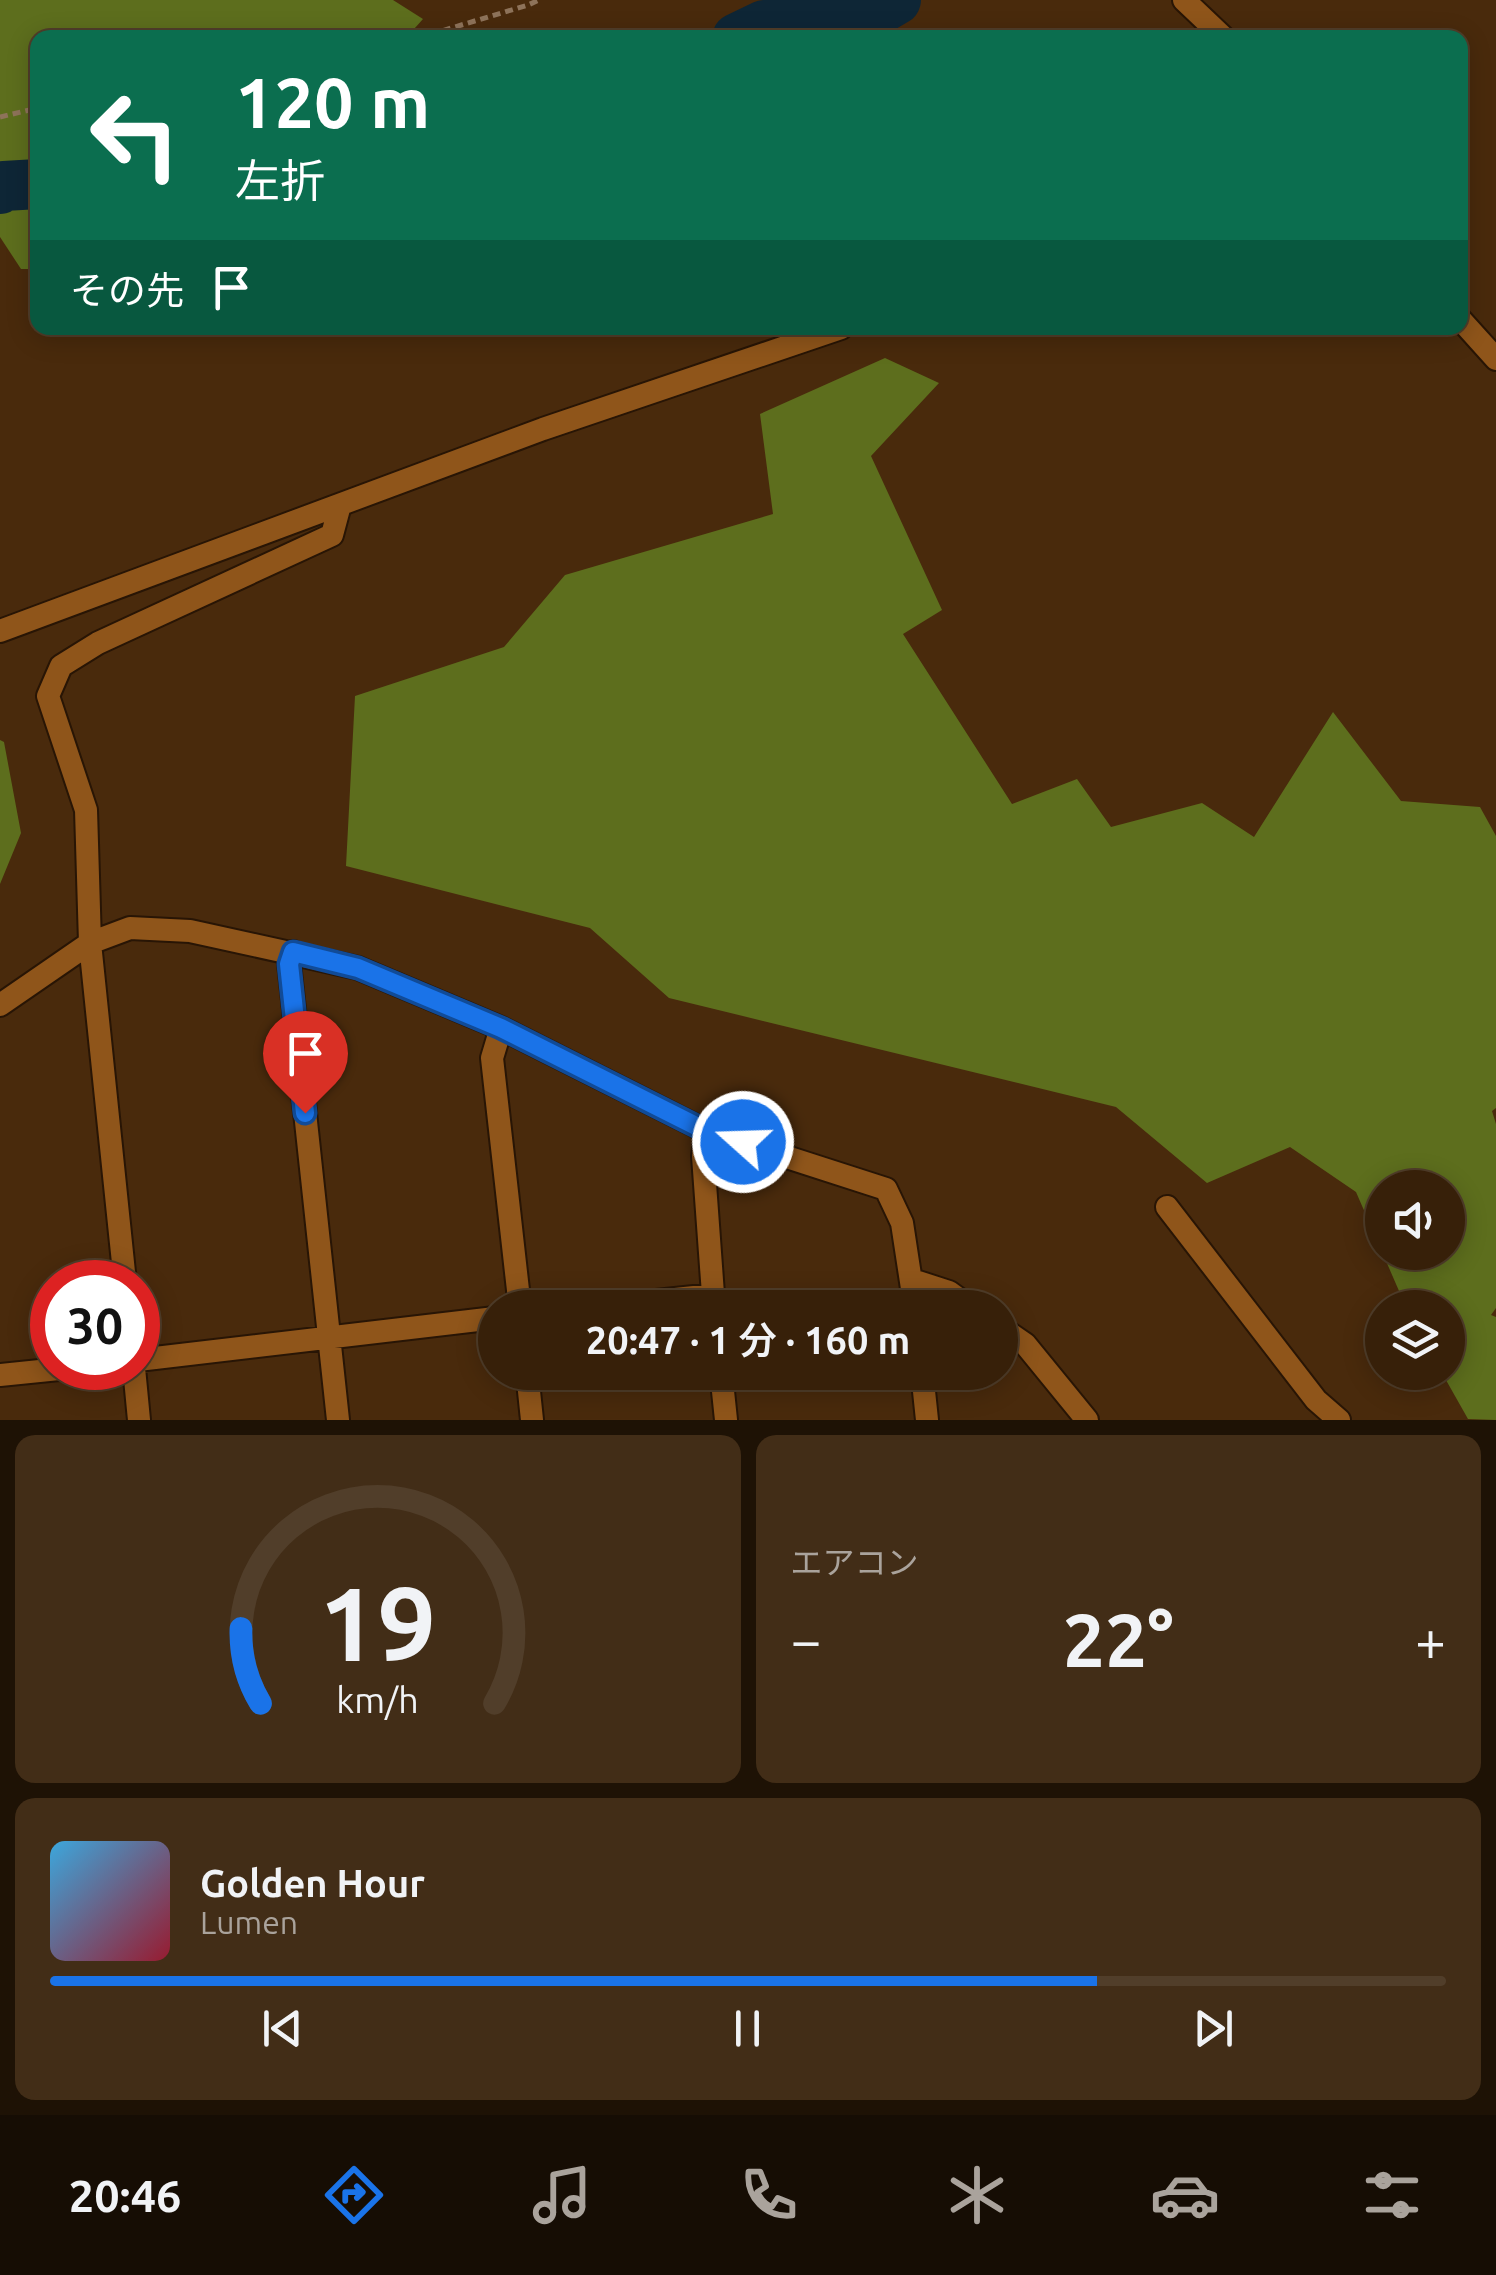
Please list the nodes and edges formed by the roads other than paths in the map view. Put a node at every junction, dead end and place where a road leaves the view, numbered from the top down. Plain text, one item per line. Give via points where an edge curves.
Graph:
1 (1184, 0) edge
2 (1216, 30) edge
3 (1468, 328) edge
4 (820, 335) edge
5 (1496, 359) edge
6 (340, 505) junction
7 (0, 631) edge
8 (90, 943) junction
9 (293, 952) junction
10 (0, 1005) edge
11 (501, 1028) junction
12 (706, 1131) junction
13 (1167, 1207) dead end
14 (123, 1260) edge
15 (912, 1280) junction
16 (518, 1290) edge
17 (712, 1290) edge
18 (913, 1290) edge
19 (943, 1290) edge
20 (478, 1320) edge
21 (329, 1338) junction
22 (1018, 1339) edge
23 (160, 1357) edge
24 (30, 1372) edge
25 (0, 1375) edge
26 (136, 1390) edge
27 (529, 1390) edge
28 (723, 1390) edge
29 (924, 1390) edge
30 (139, 1420) edge
31 (338, 1420) edge
32 (532, 1420) edge
33 (726, 1420) edge
34 (927, 1420) edge
35 (1087, 1420) edge
36 (1339, 1420) edge

1 - 2 street
3 - 5 street
4 - 6 street
6 - 7 street
6 - 8 street via 332,535 61,666 48,696 86,810
8 - 9 street via 145,928 190,930
8 - 10 street
8 - 14 street
9 - 11 street via 358,968
9 - 21 street via 289,964
11 - 12 street
11 - 16 street via 492,1058
12 - 15 street via 886,1189 902,1222
12 - 17 street
13 - 36 street via 1316,1400
15 - 18 street
15 - 19 street
20 - 21 street
21 - 23 street
21 - 31 street
22 - 35 street
24 - 25 street
26 - 30 street
27 - 32 street
28 - 33 street
29 - 34 street

